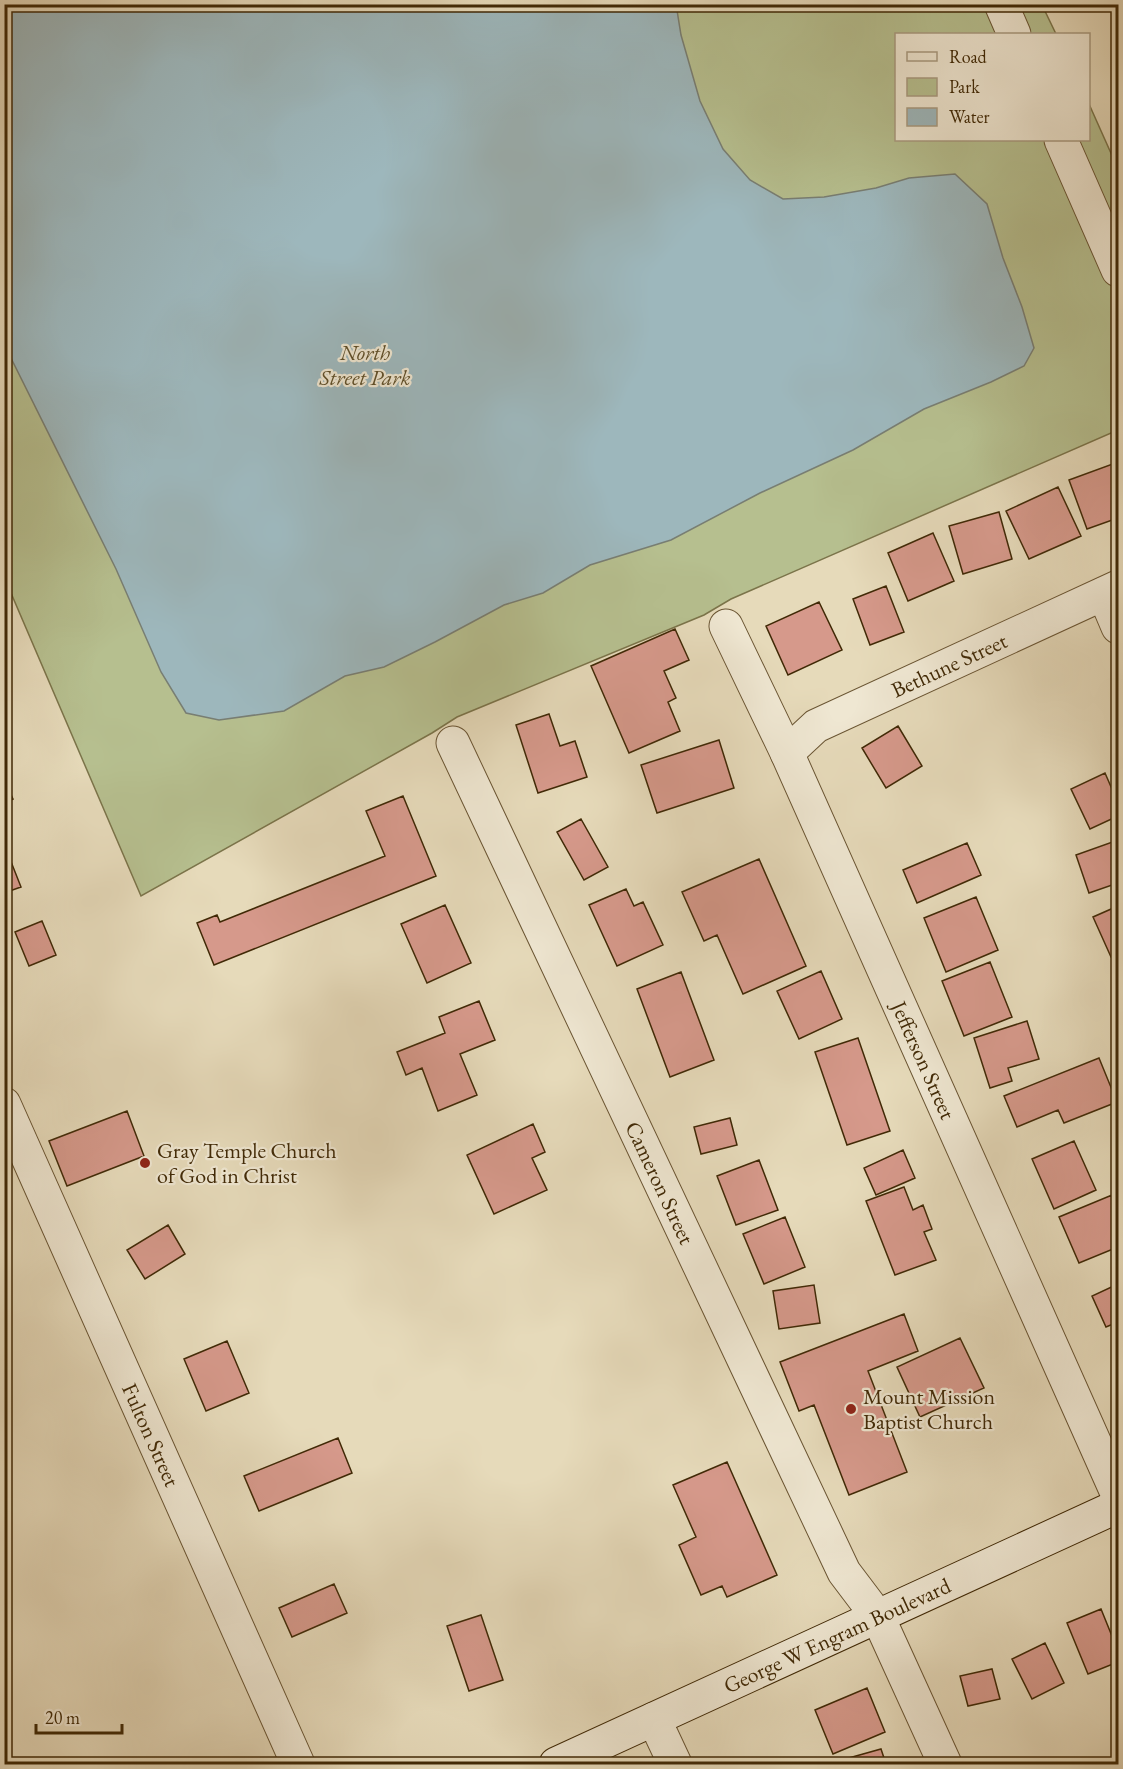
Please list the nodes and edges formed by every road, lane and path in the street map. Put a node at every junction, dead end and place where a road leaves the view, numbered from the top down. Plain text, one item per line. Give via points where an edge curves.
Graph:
1 (1001, 4) edge
2 (1014, 33) edge
3 (1061, 141) edge
4 (1119, 270) edge
5 (1111, 591) edge
6 (726, 626) dead end
7 (1119, 627) edge
8 (453, 743) dead end
9 (787, 753) junction
10 (4, 1104) edge
11 (1119, 1495) edge
12 (1119, 1506) edge
13 (878, 1617) junction
14 (654, 1719) junction
15 (298, 1764) edge
16 (556, 1764) edge
17 (675, 1764) edge
18 (945, 1764) edge

1 - 2 street
3 - 4 street
5 - 7 street
5 - 9 street, Bethune Street via 816,726
6 - 9 street, Jefferson Street
8 - 13 street, Cameron Street via 844,1572
9 - 11 street, Jefferson Street
10 - 15 street, Fulton Street
12 - 13 street, George W Engram Boulevard
13 - 14 street, George W Engram Boulevard
13 - 18 street, Cameron Street
14 - 16 street, George W Engram Boulevard
14 - 17 street

